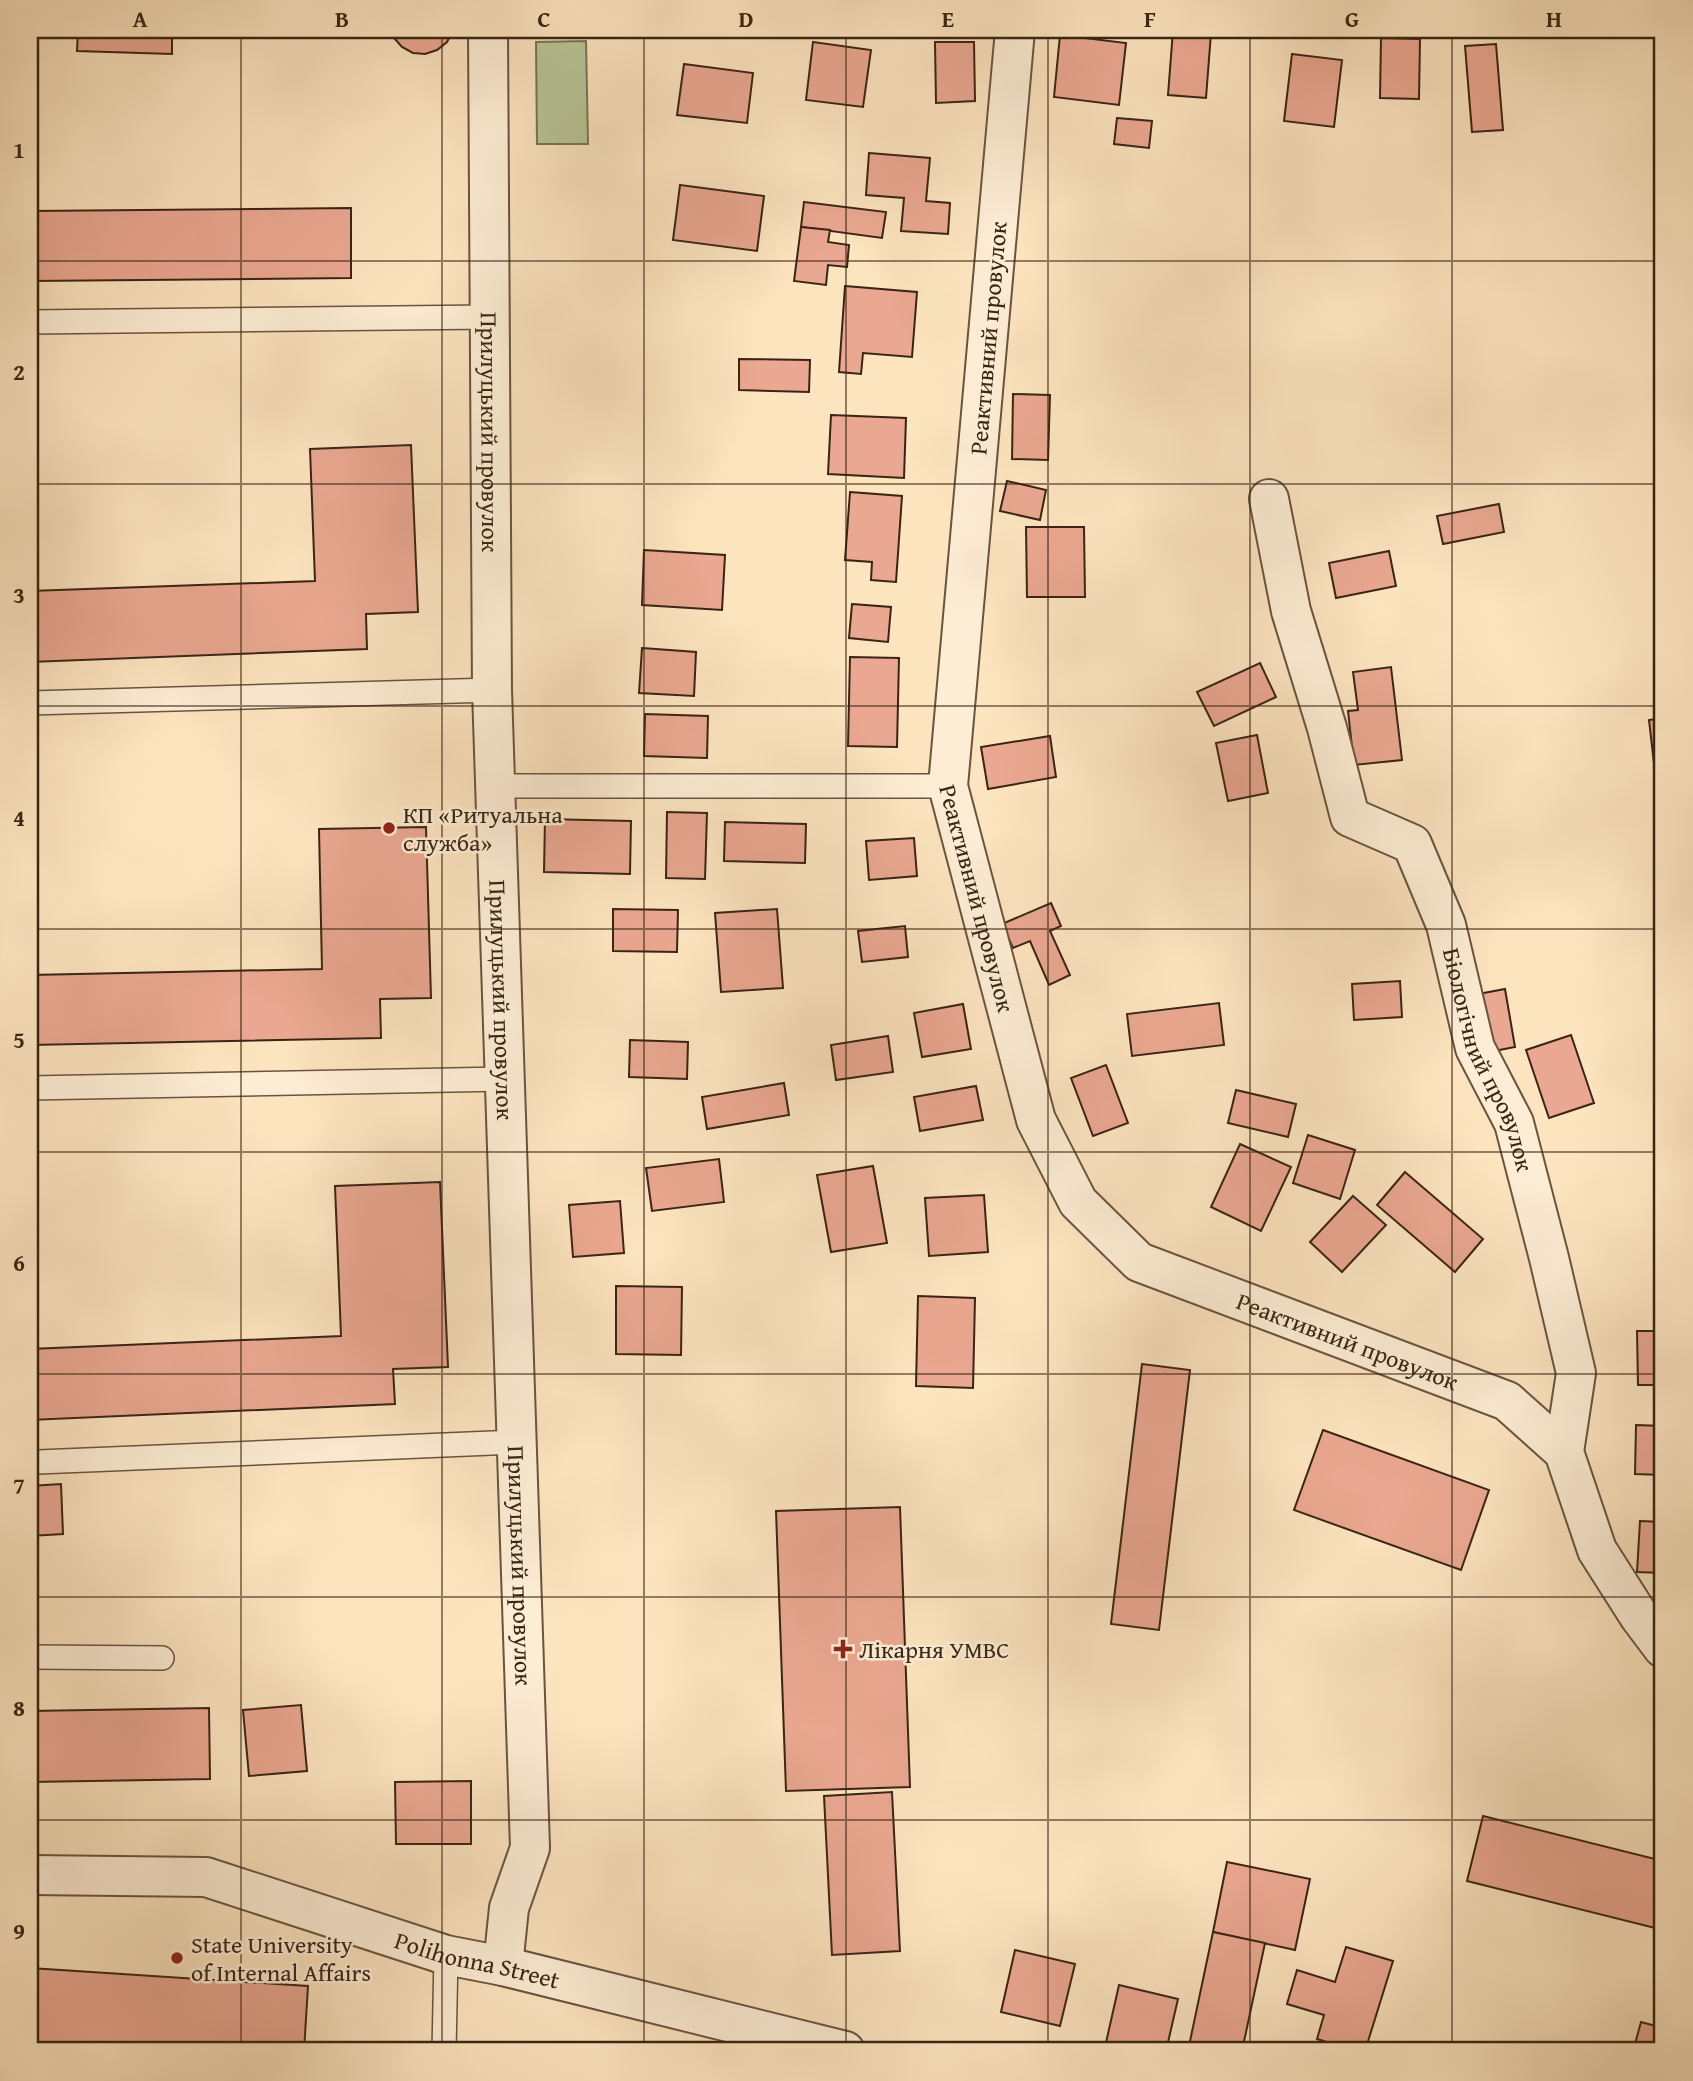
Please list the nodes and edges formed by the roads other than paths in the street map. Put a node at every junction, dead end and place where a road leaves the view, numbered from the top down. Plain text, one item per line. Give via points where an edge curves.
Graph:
1 (488, 30) edge
2 (1015, 30) edge
3 (490, 317) junction
4 (30, 322) edge
5 (1269, 499) dead end
6 (492, 690) junction
7 (30, 704) edge
8 (495, 786) junction
9 (948, 786) junction
10 (505, 1079) junction
11 (30, 1088) edge
12 (517, 1442) junction
13 (1564, 1452) junction
14 (38, 1462) dead end
15 (1663, 1648) edge
16 (30, 1657) edge
17 (162, 1658) dead end
18 (30, 1875) edge
19 (446, 1955) junction
20 (503, 1966) junction
21 (444, 2051) edge
22 (845, 2051) edge

1 - 3 street, Прилуцький провулок
2 - 9 street, Реактивний провулок
3 - 4 lane
3 - 6 street, Прилуцький провулок
5 - 13 street, Біологічний провулок via 1291,611 1350,817 1412,844 1446,925 1475,1048 1514,1123 1576,1373
6 - 7 lane
6 - 8 street, Прилуцький провулок
8 - 9 lane
8 - 10 street, Прилуцький провулок
9 - 13 street, Реактивний провулок via 1036,1120 1078,1202 1139,1262 1507,1401
10 - 11 lane
10 - 12 street, Прилуцький провулок
12 - 14 lane
12 - 20 street, Прилуцький провулок via 530,1848 509,1908
13 - 15 street, Біологічний провулок via 1597,1550
16 - 17 lane
18 - 19 street, Polihonna Street via 206,1877
19 - 20 street, Polihonna Street
19 - 21 lane
20 - 22 street, Polihonna Street

